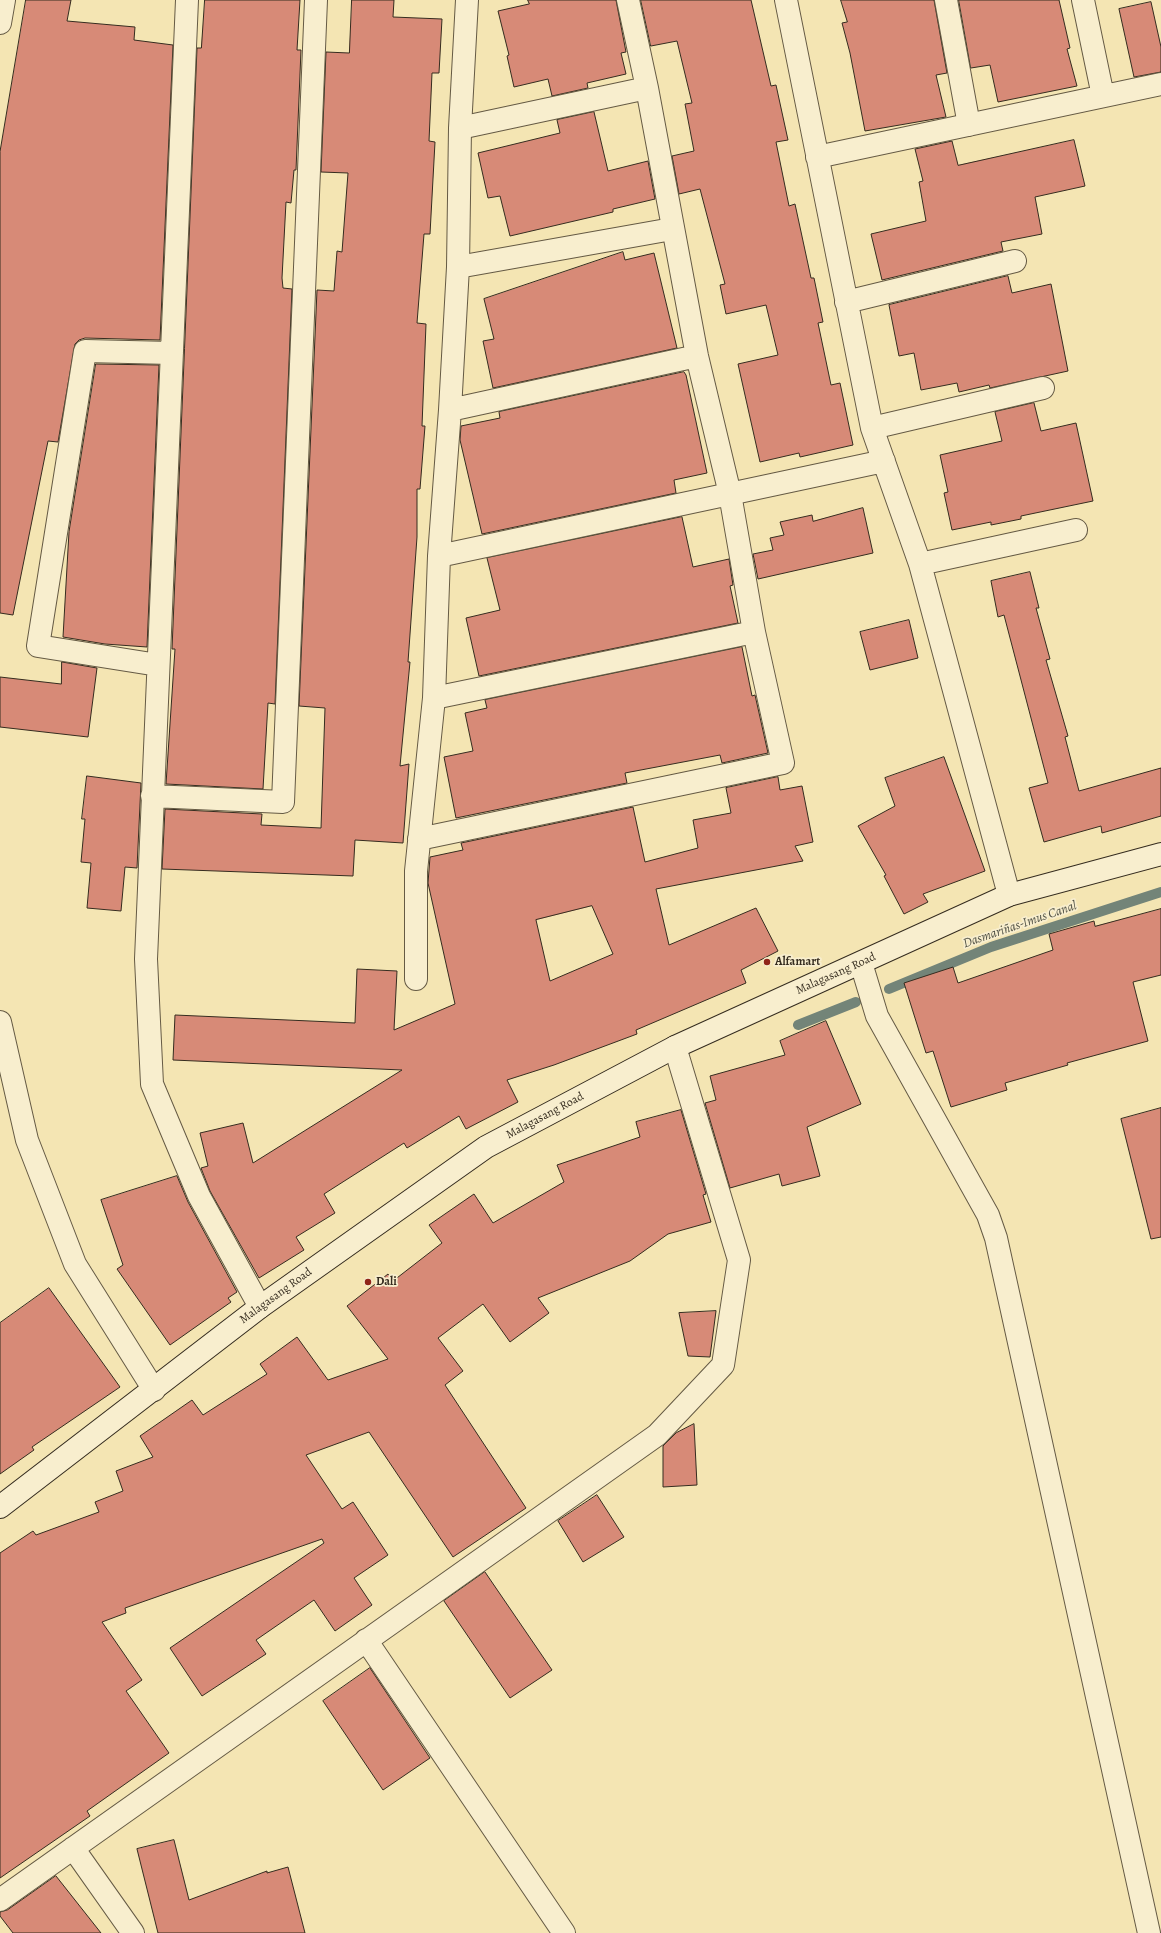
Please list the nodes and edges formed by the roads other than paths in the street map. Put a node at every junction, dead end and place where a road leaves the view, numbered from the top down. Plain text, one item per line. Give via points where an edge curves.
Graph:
1 (187, 0) edge
2 (316, 0) edge
3 (466, 0) edge
4 (628, 0) edge
5 (786, 0) edge
6 (946, 0) edge
7 (1083, 0) edge
8 (1161, 84) edge
9 (647, 88) junction
10 (1102, 96) junction
11 (969, 125) junction
12 (460, 128) junction
13 (817, 157) junction
14 (672, 229) junction
15 (1014, 260) dead end
16 (458, 267) junction
17 (846, 302) junction
18 (172, 353) junction
19 (697, 356) junction
20 (1043, 388) dead end
21 (450, 410) junction
22 (872, 428) junction
23 (884, 461) junction
24 (730, 494) junction
25 (1076, 530) dead end
26 (439, 556) junction
27 (920, 564) junction
28 (754, 632) junction
29 (158, 665) junction
30 (434, 698) junction
31 (152, 796) junction
32 (419, 839) junction
33 (1161, 854) edge
34 (1009, 895) junction
35 (861, 962) junction
36 (416, 979) dead end
37 (0, 1022) edge
38 (676, 1047) junction
39 (260, 1307) junction
40 (154, 1390) junction
41 (0, 1508) edge
42 (366, 1640) junction
43 (73, 1848) junction
44 (0, 1900) edge
45 (133, 1933) edge
46 (564, 1933) edge
47 (1149, 1933) edge

1 - 18 street
2 - 31 street via 283,802
3 - 12 street
4 - 9 street
5 - 13 street
6 - 11 street
7 - 10 street
8 - 10 street
9 - 12 street
9 - 14 street
10 - 11 street
11 - 13 street
12 - 16 street
13 - 17 street
14 - 16 street
14 - 19 street
15 - 17 street
16 - 21 street
17 - 22 street
18 - 29 street
18 - 29 street via 85,351 38,646
19 - 21 street
19 - 24 street
20 - 22 street
21 - 26 street
22 - 23 street
23 - 24 street
23 - 27 street
24 - 26 street
24 - 28 street
25 - 27 street
26 - 30 street
27 - 34 street
28 - 30 street
28 - 32 street via 783,764
29 - 31 street
30 - 32 street
31 - 39 street via 146,959 152,1084 199,1196
32 - 36 street via 416,871
33 - 34 street, Malagasang Road
34 - 35 street, Malagasang Road
35 - 38 street, Malagasang Road
35 - 47 street via 877,1016 988,1215 996,1238
37 - 40 street via 27,1140 75,1264
38 - 39 street, Malagasang Road via 486,1147
38 - 42 street via 739,1260 723,1365 657,1435
39 - 40 street, Malagasang Road
40 - 41 street, Malagasang Road
42 - 43 street
42 - 46 street
43 - 44 street
43 - 45 street

